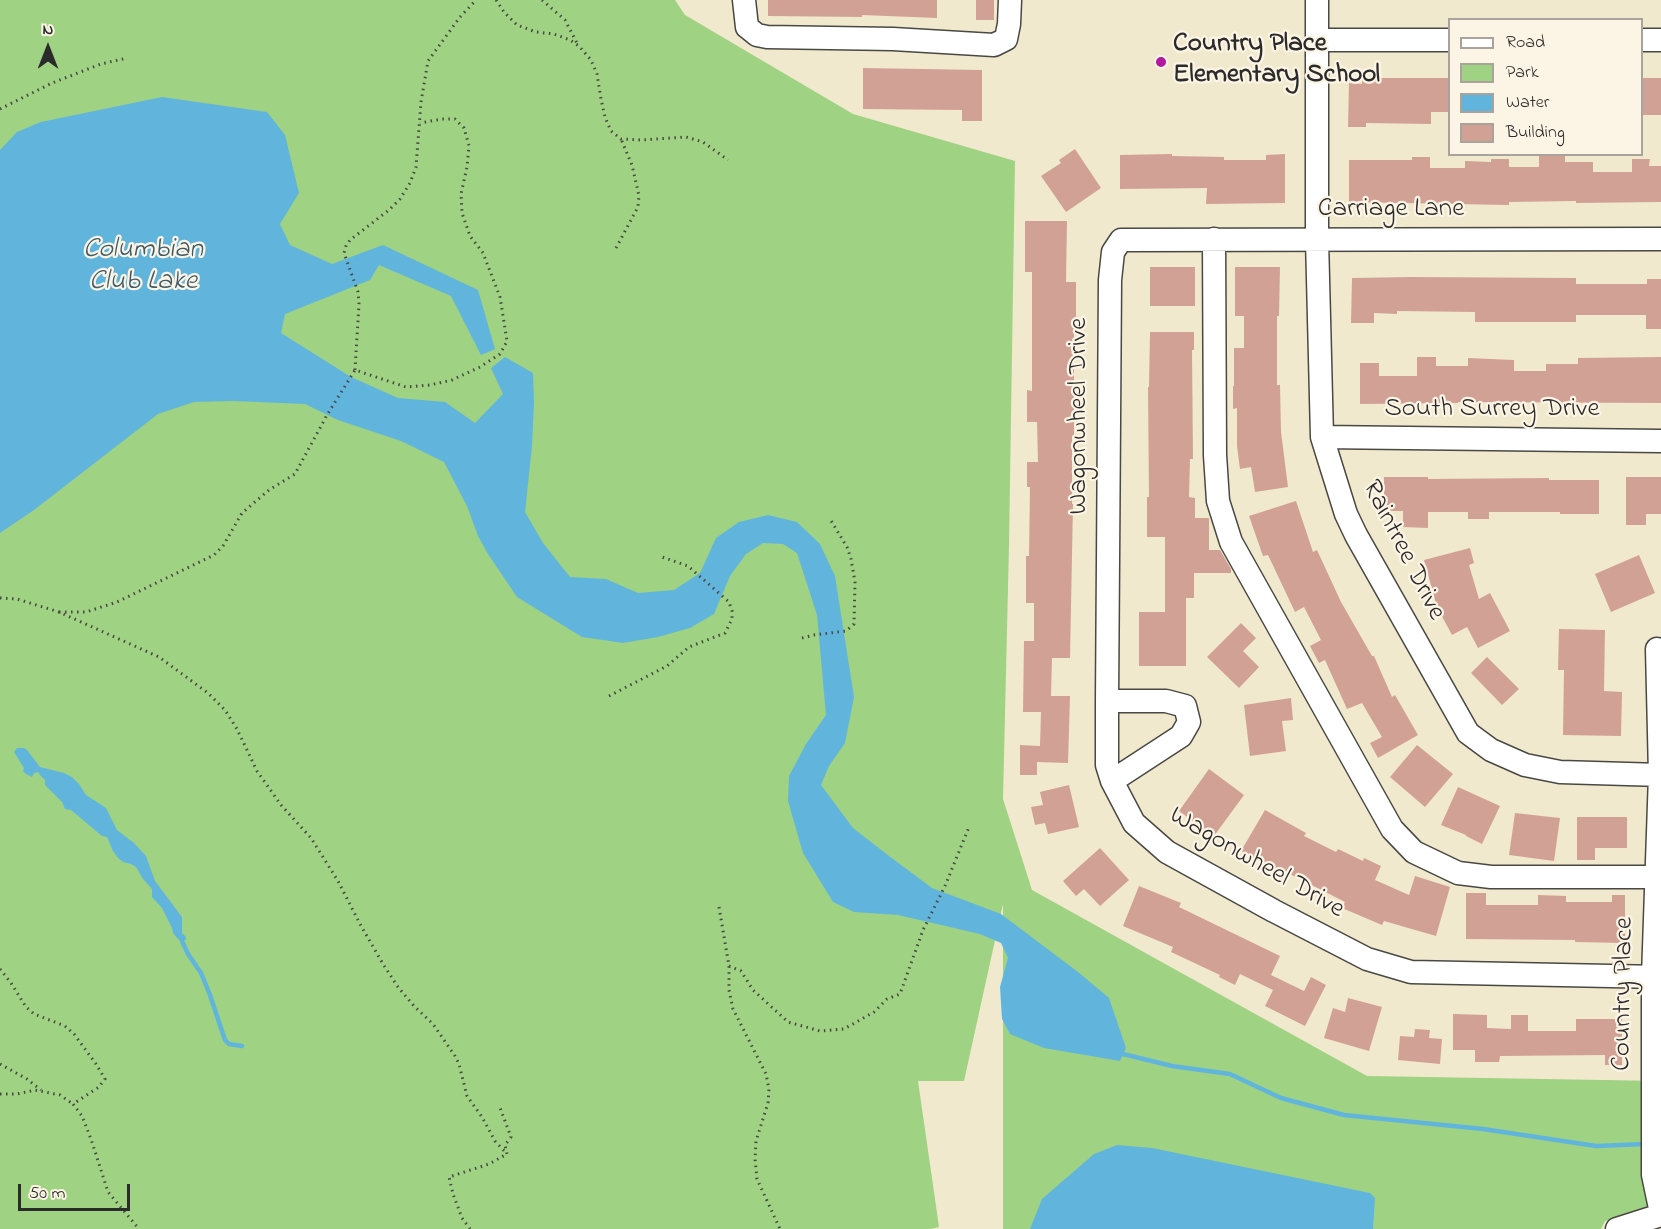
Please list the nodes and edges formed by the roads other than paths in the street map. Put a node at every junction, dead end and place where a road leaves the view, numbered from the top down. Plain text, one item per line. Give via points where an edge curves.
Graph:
1 (744, 0) edge
2 (1010, 0) edge
3 (1317, 0) edge
4 (1317, 40) junction
5 (1448, 40) edge
6 (1643, 40) edge
7 (1661, 40) edge
8 (1214, 239) junction
9 (1317, 239) junction
10 (1661, 239) edge
11 (1121, 240) joint
12 (1322, 437) junction
13 (1661, 441) edge
14 (1657, 649) dead end
15 (1107, 701) junction
16 (1660, 775) edge
17 (1112, 781) junction
18 (1656, 878) junction
19 (1657, 977) edge
20 (1661, 1214) edge
21 (1617, 1229) edge

1 - 2 street via 747,27 767,37 994,45 1006,39
3 - 4 street, Raintree Drive
4 - 5 street
4 - 9 street, Raintree Drive
6 - 7 street
8 - 9 street, Carriage Lane
8 - 11 street, Carriage Lane
8 - 18 street via 1218,501 1231,542 1392,829 1414,852 1458,873 1491,877
9 - 10 street, Carriage Lane
9 - 12 street, Raintree Drive
11 - 15 street, Wagonwheel Drive via 1113,252 1110,280
12 - 13 street, South Surrey Drive
12 - 16 street, Raintree Drive via 1356,535 1468,733 1491,750 1526,765 1560,772
14 - 16 street, Country Place
15 - 17 street, Wagonwheel Drive via 1107,765
15 - 17 street via 1166,701 1185,706 1189,722 1181,736
16 - 18 street, Country Place
17 - 19 street, Wagonwheel Drive via 1134,823 1167,852 1367,959 1411,972
18 - 19 street, Country Place
19 - 20 street, Country Place via 1653,1174
20 - 21 street

